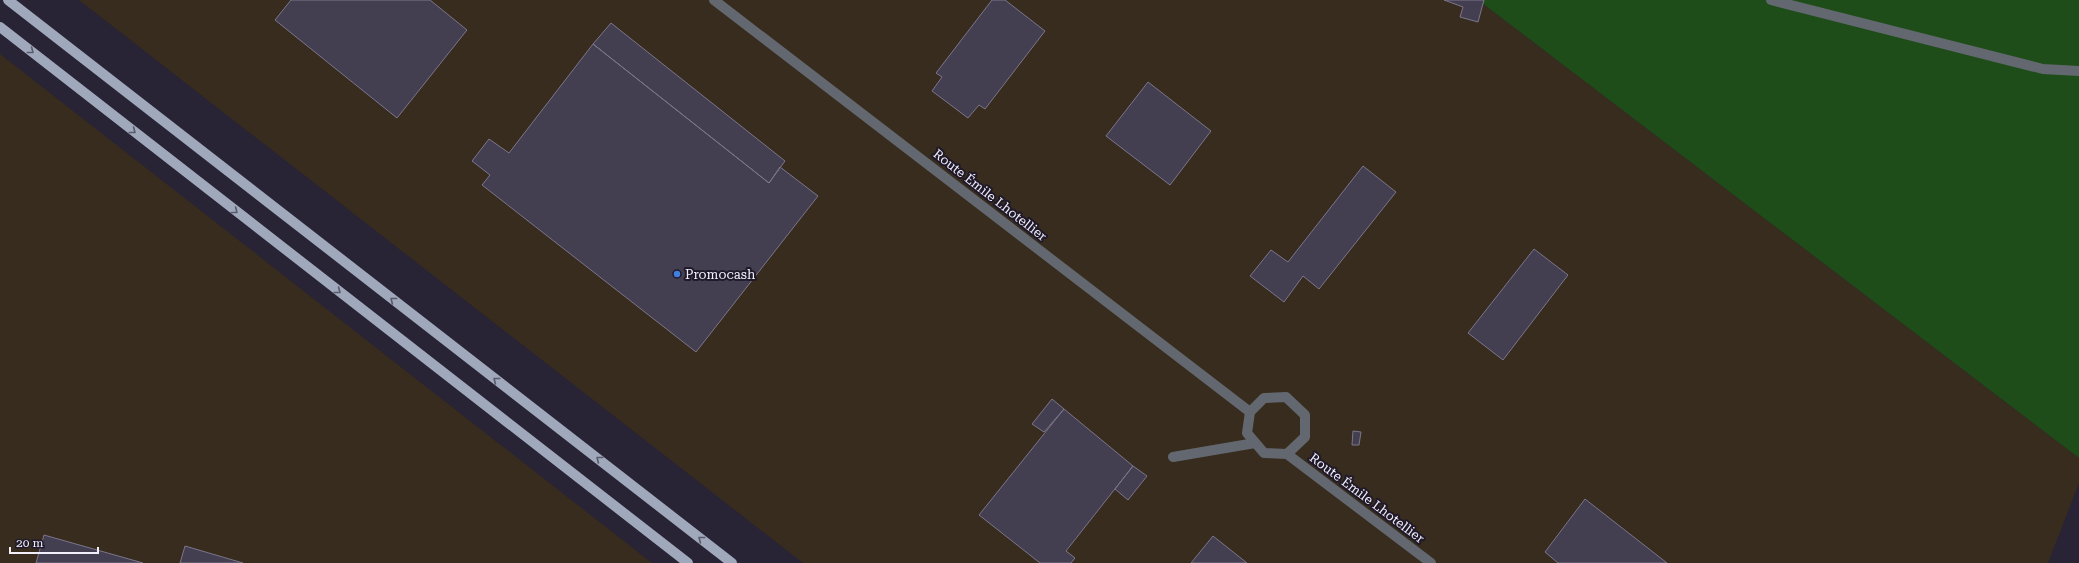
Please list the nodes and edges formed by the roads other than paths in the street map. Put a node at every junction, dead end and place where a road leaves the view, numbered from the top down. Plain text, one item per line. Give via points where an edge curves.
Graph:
1 (8, 0) edge
2 (714, 0) edge
3 (1771, 0) edge
4 (0, 27) edge
5 (2079, 71) edge
6 (1250, 412) junction
7 (1255, 443) junction
8 (1287, 454) junction
9 (1173, 458) dead end
10 (688, 563) edge
11 (732, 563) edge
12 (1431, 563) edge

11 -> 1 main road
2 - 6 street, Route Émile Lhotellier
3 - 5 street via 2042,69
4 -> 10 main road
6 - 7 street via 1247,433
6 - 8 street via 1264,398 1286,397 1305,415 1305,437
7 - 8 street via 1264,453
7 - 9 street
8 - 12 street, Route Émile Lhotellier

